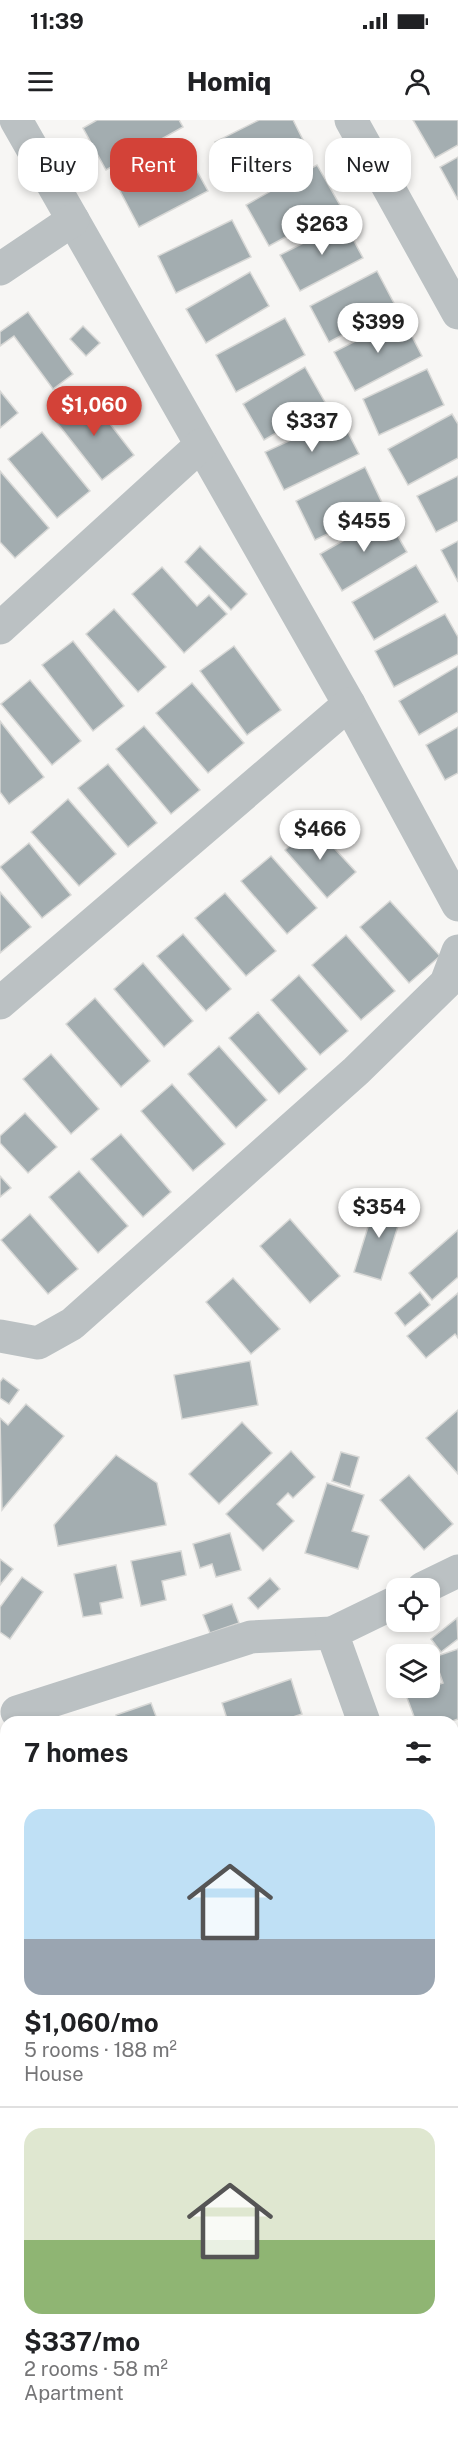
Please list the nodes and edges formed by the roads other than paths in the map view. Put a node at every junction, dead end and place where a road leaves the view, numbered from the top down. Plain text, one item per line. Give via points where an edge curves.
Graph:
1 (16, 120) edge
2 (351, 120) edge
3 (73, 220) junction
4 (0, 269) edge
5 (458, 313) edge
6 (201, 446) junction
7 (0, 628) edge
8 (349, 704) junction
9 (458, 905) edge
10 (458, 951) edge
11 (0, 1003) edge
12 (0, 1336) edge
13 (458, 1571) edge
14 (440, 1580) edge
15 (386, 1607) edge
16 (332, 1633) junction
17 (13, 1711) edge
18 (362, 1716) edge

1 - 3 street
2 - 5 street
3 - 4 street
3 - 6 street
6 - 7 street
6 - 8 street
8 - 9 street
8 - 11 street
10 - 12 street via 446,983 364,1064 72,1324 38,1343
13 - 14 street
15 - 16 street
16 - 17 street via 251,1637
16 - 18 street

